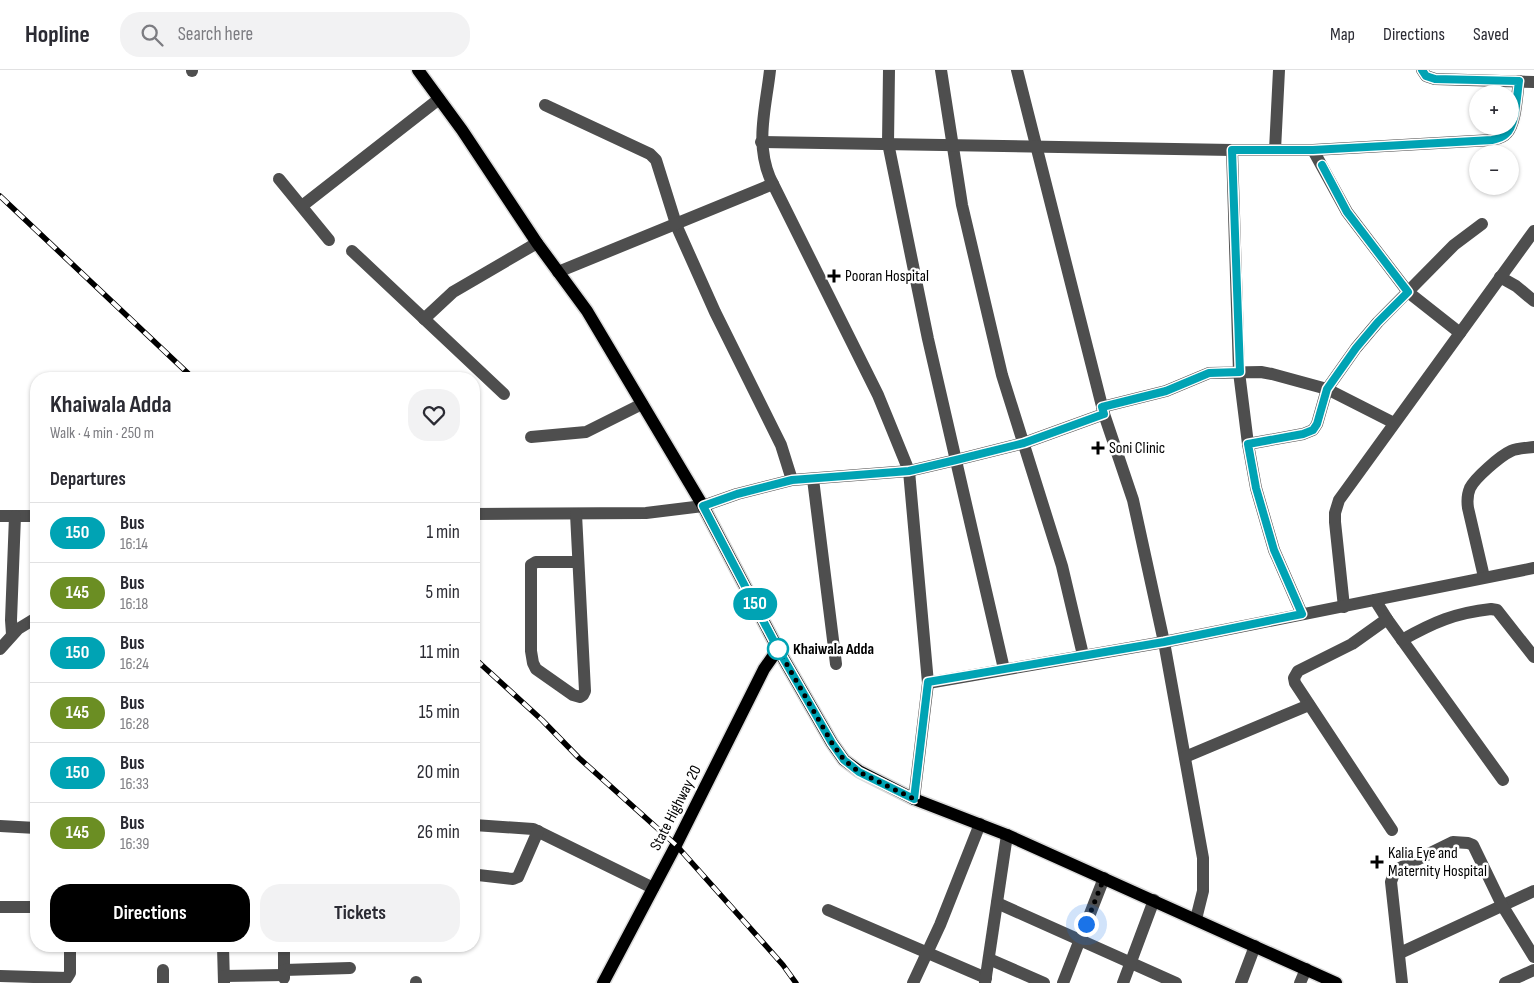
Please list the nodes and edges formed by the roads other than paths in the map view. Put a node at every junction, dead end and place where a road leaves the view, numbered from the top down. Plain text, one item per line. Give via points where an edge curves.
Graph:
1 (418, 70) edge
2 (770, 70) edge
3 (889, 70) edge
4 (941, 70) edge
5 (1017, 70) edge
6 (1279, 70) edge
7 (1422, 70) edge
8 (1480, 75) edge
9 (1519, 81) junction
10 (1534, 82) edge
11 (439, 99) junction
12 (545, 105) dead end
13 (761, 142) junction
14 (888, 143) junction
15 (952, 144) junction
16 (1035, 146) junction
17 (1232, 150) junction
18 (1275, 150) junction
19 (1313, 150) junction
20 (279, 179) dead end
21 (772, 184) junction
22 (302, 206) junction
23 (675, 223) junction
24 (1482, 224) dead end
25 (1534, 231) edge
26 (329, 240) dead end
27 (537, 243) junction
28 (352, 251) dead end
29 (558, 272) junction
30 (1500, 277) junction
31 (1408, 292) junction
32 (1534, 302) edge
33 (424, 319) junction
34 (1460, 333) junction
35 (1240, 372) junction
36 (1327, 389) junction
37 (504, 394) dead end
38 (642, 404) junction
39 (1103, 410) junction
40 (1394, 424) junction
41 (531, 436) dead end
42 (1024, 443) junction
43 (1248, 444) junction
44 (1534, 447) edge
45 (956, 460) junction
46 (909, 471) junction
47 (813, 478) junction
48 (792, 480) junction
49 (703, 506) junction
50 (480, 514) edge
51 (576, 514) junction
52 (0, 516) edge
53 (15, 516) junction
54 (30, 516) edge
55 (578, 562) junction
56 (1534, 568) edge
57 (1484, 577) junction
58 (1375, 600) junction
59 (1344, 607) junction
60 (1302, 614) junction
61 (1387, 619) junction
62 (5, 620) edge
63 (30, 622) edge
64 (12, 634) junction
65 (1402, 640) junction
66 (1164, 642) junction
67 (0, 649) edge
68 (778, 649) junction
69 (1083, 655) junction
70 (1534, 657) edge
71 (836, 664) dead end
72 (1004, 669) junction
73 (928, 682) junction
74 (1309, 705) junction
75 (1185, 756) junction
76 (1503, 780) dead end
77 (914, 799) junction
78 (980, 824) junction
79 (480, 825) edge
80 (0, 826) edge
81 (30, 828) edge
82 (1392, 830) dead end
83 (538, 831) junction
84 (1007, 835) junction
85 (480, 875) edge
86 (1104, 878) junction
87 (653, 888) junction
88 (1534, 891) edge
89 (1154, 900) junction
90 (997, 903) junction
91 (1502, 905) junction
92 (0, 907) edge
93 (30, 907) edge
94 (828, 910) dead end
95 (1196, 919) junction
96 (1080, 940) junction
97 (1255, 946) junction
98 (70, 952) edge
99 (223, 952) edge
100 (284, 952) edge
101 (927, 953) junction
102 (1400, 953) junction
103 (1534, 957) edge
104 (989, 959) junction
105 (1131, 963) junction
106 (350, 968) dead end
107 (1306, 969) junction
108 (1534, 970) edge
109 (0, 976) edge
110 (284, 976) edge
111 (224, 980) edge
112 (985, 981) edge
113 (603, 983) edge
114 (913, 983) edge
115 (1044, 983) edge
116 (1063, 983) edge
117 (1123, 983) edge
118 (1176, 983) edge
119 (1241, 983) edge
120 (1300, 983) edge
121 (1336, 983) edge
122 (1402, 983) edge
123 (1505, 983) edge

1 - 11 main road
2 - 13 street
3 - 14 street
4 - 15 street
5 - 16 street
6 - 18 street
7 - 8 street via 1426,76 1435,79
8 - 9 street
9 - 10 street
9 - 19 street via 1512,123 1509,131 1500,138
11 - 22 street
11 - 27 main road
12 - 23 street via 654,157
13 - 14 street
13 - 21 street
14 - 15 street
14 - 45 street
15 - 16 street
15 - 42 street via 967,233 1002,375
16 - 17 street
16 - 39 street
17 - 18 street
17 - 35 street
18 - 19 street
19 - 31 street via 1347,212
20 - 22 street
21 - 23 street
21 - 46 street via 878,395
22 - 26 street
23 - 29 street
23 - 48 street via 781,445
24 - 31 street via 1454,244
25 - 30 street
27 - 29 main road
27 - 33 street via 453,292
28 - 33 street
29 - 38 main road via 587,311
30 - 32 street
30 - 34 street
31 - 34 street
31 - 36 street via 1360,342
33 - 37 street
34 - 40 street
35 - 36 street via 1272,374
35 - 39 street via 1209,373 1166,391
35 - 43 street
36 - 40 street
36 - 43 street via 1317,424 1311,432
38 - 41 street via 586,432
38 - 49 main road
39 - 42 street
39 - 66 street via 1133,500
40 - 59 street via 1345,491 1335,513
42 - 45 street
42 - 69 street via 1062,566
43 - 60 street via 1256,488 1274,550
44 - 57 street via 1505,455 1469,490 1467,499
45 - 46 street
45 - 72 street
46 - 47 street
46 - 73 street
47 - 48 street
47 - 71 street
48 - 49 street
49 - 51 street via 646,513
49 - 68 main road
50 - 51 street
51 - 55 street
52 - 53 street
53 - 54 street
53 - 62 street
55 - 55 street via 585,691 580,697 536,669 531,650 531,565 536,562
56 - 57 street
57 - 58 street
58 - 59 street
58 - 61 street
59 - 60 street
60 - 66 street
61 - 65 street
61 - 74 street via 1352,644 1295,674 1295,683
62 - 64 street
63 - 64 street
64 - 67 street
65 - 70 street via 1453,615 1491,609 1497,610
65 - 76 street
66 - 69 street
66 - 75 street
68 - 77 main road via 844,760 859,772
68 - 87 main road, State Highway 20 via 764,670
69 - 72 street
72 - 73 street
73 - 77 street
74 - 75 street
74 - 82 street
75 - 95 street via 1203,858 1203,891
77 - 78 main road
78 - 84 main road
78 - 101 street
79 - 83 street
80 - 81 street
83 - 85 street via 520,876 513,879
83 - 87 street
84 - 86 main road
84 - 90 street
86 - 89 main road
86 - 96 street
87 - 113 main road, State Highway 20
88 - 91 street
89 - 95 main road
89 - 105 street
90 - 96 street
90 - 104 street
91 - 102 street
91 - 102 street via 1473,845 1454,842 1398,869 1393,876 1391,882
91 - 103 street
92 - 93 street
94 - 101 street
95 - 97 main road
96 - 105 street
96 - 116 street
97 - 107 main road
97 - 119 street
98 - 109 street via 67,978
99 - 111 street
100 - 110 street
101 - 112 street
101 - 114 street
102 - 122 street
104 - 112 street
104 - 115 street
105 - 117 street
105 - 118 street
106 - 110 street
107 - 120 street
107 - 121 main road
108 - 123 street
110 - 111 street

